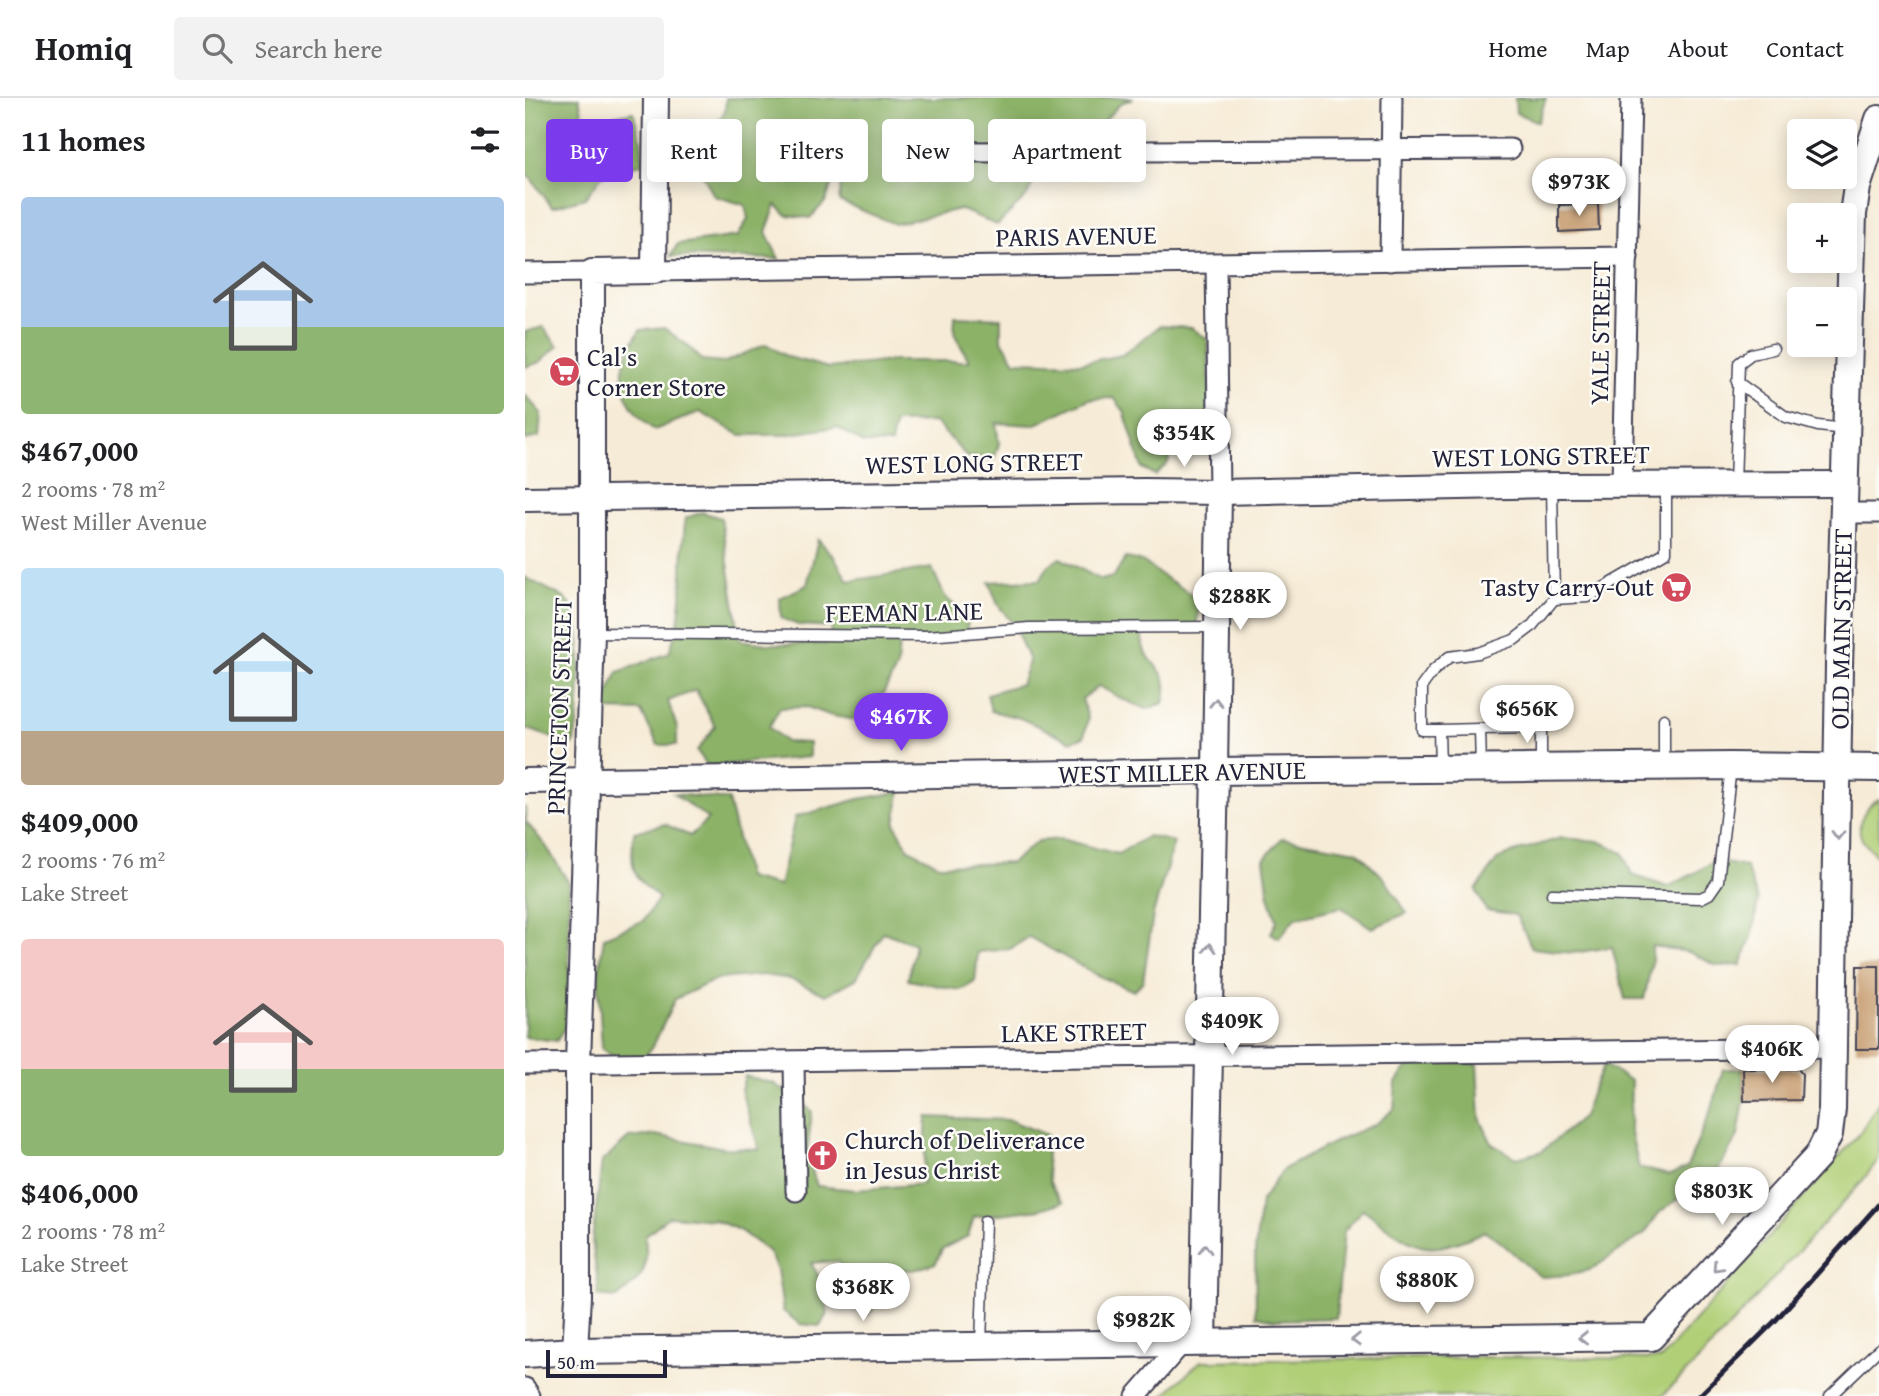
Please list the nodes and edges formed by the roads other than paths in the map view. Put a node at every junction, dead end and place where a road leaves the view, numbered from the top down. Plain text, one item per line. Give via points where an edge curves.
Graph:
1 (656, 98) edge
2 (1392, 98) edge
3 (1631, 98) edge
4 (1879, 119) edge
5 (1510, 149) dead end
6 (1391, 150) junction
7 (974, 152) edge
8 (1872, 156) edge
9 (1628, 257) junction
10 (1390, 261) junction
11 (1216, 264) junction
12 (654, 271) junction
13 (592, 272) junction
14 (525, 273) edge
15 (1850, 287) edge
16 (1773, 349) dead end
17 (1847, 357) edge
18 (1737, 382) junction
19 (1845, 429) junction
20 (1622, 484) junction
21 (1666, 484) junction
22 (1735, 484) junction
23 (1844, 484) junction
24 (1552, 485) junction
25 (1219, 492) junction
26 (593, 498) junction
27 (525, 499) edge
28 (1843, 513) junction
29 (1879, 513) edge
30 (1554, 599) junction
31 (1217, 627) junction
32 (592, 633) junction
33 (1664, 719) dead end
34 (1481, 729) junction
35 (1439, 730) junction
36 (1731, 766) junction
37 (1839, 766) junction
38 (1664, 767) junction
39 (1541, 768) junction
40 (1879, 768) edge
41 (1440, 769) junction
42 (1481, 769) junction
43 (1215, 771) junction
44 (586, 780) junction
45 (525, 781) edge
46 (1552, 894) dead end
47 (1833, 1048) junction
48 (1208, 1057) junction
49 (794, 1062) junction
50 (578, 1063) junction
51 (525, 1064) edge
52 (796, 1191) dead end
53 (985, 1221) dead end
54 (1193, 1342) junction
55 (981, 1345) junction
56 (1879, 1349) edge
57 (575, 1351) junction
58 (525, 1354) edge
59 (525, 1388) edge
60 (530, 1396) edge
61 (1136, 1396) edge
62 (1830, 1396) edge

1 - 12 street
2 - 6 street
3 - 9 street, YALE STREET
4 - 8 main road, OLD MAIN STREET
5 - 6 street
6 - 7 street
6 - 10 street
8 - 15 main road, OLD MAIN STREET via 1854,201
9 - 10 street, PARIS AVENUE
9 - 20 street, YALE STREET
10 - 11 street, PARIS AVENUE
11 - 12 street, PARIS AVENUE
11 - 25 street
12 - 13 street, PARIS AVENUE
13 - 14 street, PARIS AVENUE
13 - 26 street, PRINCETON STREET
16 - 18 lane via 1751,354 1739,363
17 - 19 main road, OLD MAIN STREET
18 - 19 lane via 1786,417
18 - 22 lane
19 - 23 main road, OLD MAIN STREET
20 - 21 street, WEST LONG STREET
20 - 24 street, WEST LONG STREET
21 - 22 street, WEST LONG STREET
21 - 30 lane via 1666,552 1588,597
22 - 23 street, WEST LONG STREET
23 - 28 main road, OLD MAIN STREET
24 - 25 street, WEST LONG STREET
24 - 30 lane
25 - 26 street, WEST LONG STREET
25 - 31 street
26 - 27 street, WEST LONG STREET
26 - 32 street, PRINCETON STREET
28 - 29 street
28 - 37 main road, OLD MAIN STREET
30 - 35 lane via 1514,640 1449,657 1433,671 1422,686 1422,730
31 - 32 lane, FEEMAN LANE via 1029,628 927,636
43 -> 31 street
32 - 44 street, PRINCETON STREET
33 - 38 lane
34 - 35 lane
34 - 39 lane via 1541,728
34 - 42 lane
35 - 41 lane
36 - 37 main road, WEST MILLER AVENUE
36 - 38 main road, WEST MILLER AVENUE
36 - 46 lane via 1717,881 1709,894 1700,898
37 - 40 main road, WEST MILLER AVENUE
37 -> 47 main road, OLD MAIN STREET
38 - 39 main road, WEST MILLER AVENUE
39 - 42 main road, WEST MILLER AVENUE
41 - 42 main road, WEST MILLER AVENUE
41 - 43 main road, WEST MILLER AVENUE
43 - 44 street, WEST MILLER AVENUE
48 -> 43 main road
44 - 45 street, WEST MILLER AVENUE
44 - 50 street, PRINCETON STREET
47 - 48 street, LAKE STREET
47 -> 54 main road, OLD MAIN STREET via 1827,1142 1777,1204 1651,1337
48 - 49 street, LAKE STREET
54 -> 48 main road
49 - 50 street, LAKE STREET
49 - 52 street
50 - 51 street, LAKE STREET
50 - 57 street, PRINCETON STREET
53 - 55 lane
54 - 55 main road
54 - 61 street
55 - 57 main road
56 - 62 lane
57 - 58 main road
59 - 60 street

